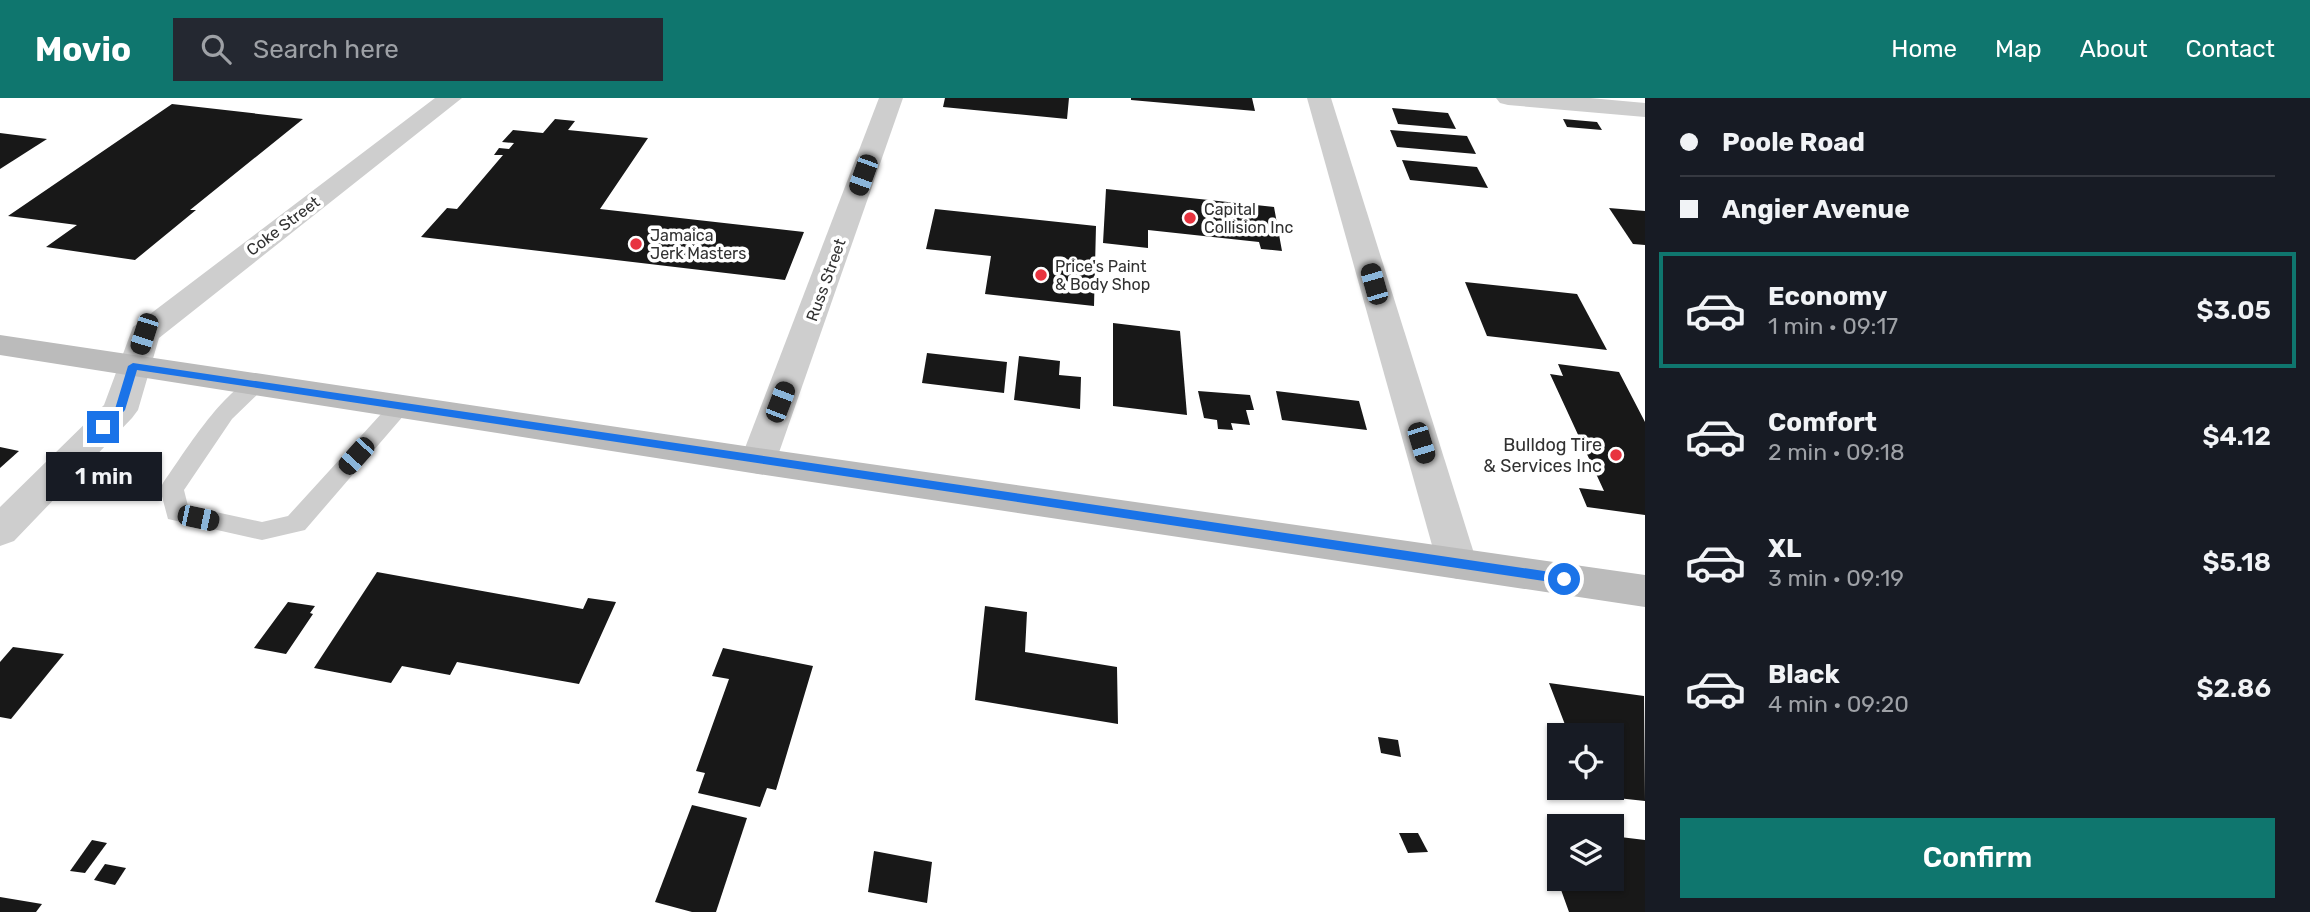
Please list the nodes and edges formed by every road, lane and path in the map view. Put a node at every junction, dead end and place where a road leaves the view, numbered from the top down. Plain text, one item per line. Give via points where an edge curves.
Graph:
1 (450, 98) edge
2 (891, 98) edge
3 (1320, 98) edge
4 (1508, 98) edge
5 (1645, 110) edge
6 (0, 345) edge
7 (133, 366) junction
8 (256, 385) junction
9 (400, 407) junction
10 (758, 461) junction
11 (0, 531) edge
12 (1457, 563) junction
13 (1645, 591) edge

1 - 7 street, Coke Street via 158,321 144,334
2 - 10 street, Russ Street
3 - 12 street
4 - 5 street
6 - 7 main road
7 - 8 main road
7 - 11 street, Coke Street via 120,410
8 - 9 main road
8 - 9 lane via 224,414 172,489 177,513 262,531 296,523
9 - 10 main road
10 - 12 main road
12 - 13 main road

